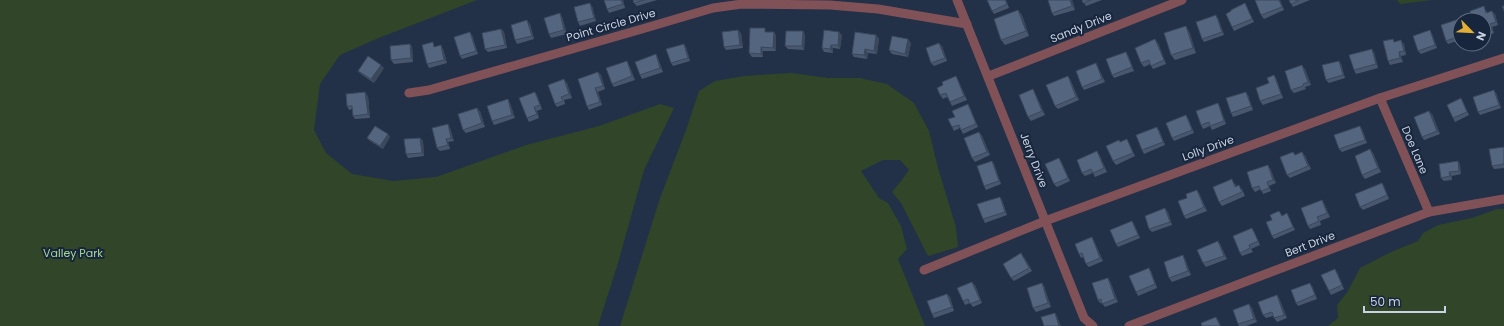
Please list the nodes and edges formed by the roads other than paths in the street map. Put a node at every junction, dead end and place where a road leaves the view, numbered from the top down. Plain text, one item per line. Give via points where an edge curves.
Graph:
1 (957, 0) edge
2 (1182, 0) edge
3 (967, 24) junction
4 (1504, 58) edge
5 (989, 76) junction
6 (408, 93) dead end
7 (1380, 98) junction
8 (1504, 199) edge
9 (1429, 212) junction
10 (1045, 221) junction
11 (924, 270) dead end
12 (1093, 326) edge
13 (1128, 326) edge

1 - 3 street, Jerry Drive
2 - 5 street, Sandy Drive
3 - 5 street, Jerry Drive
3 - 6 street, Point Circle Drive via 864,8 742,4 713,8 437,87
4 - 7 street, Lolly Drive
5 - 10 street, Jerry Drive
7 - 9 street, Doe Lane
7 - 10 street, Lolly Drive
8 - 9 street, Bert Drive
9 - 13 street, Bert Drive
10 - 11 street, Lolly Drive
10 - 12 street, Jerry Drive via 1084,318

